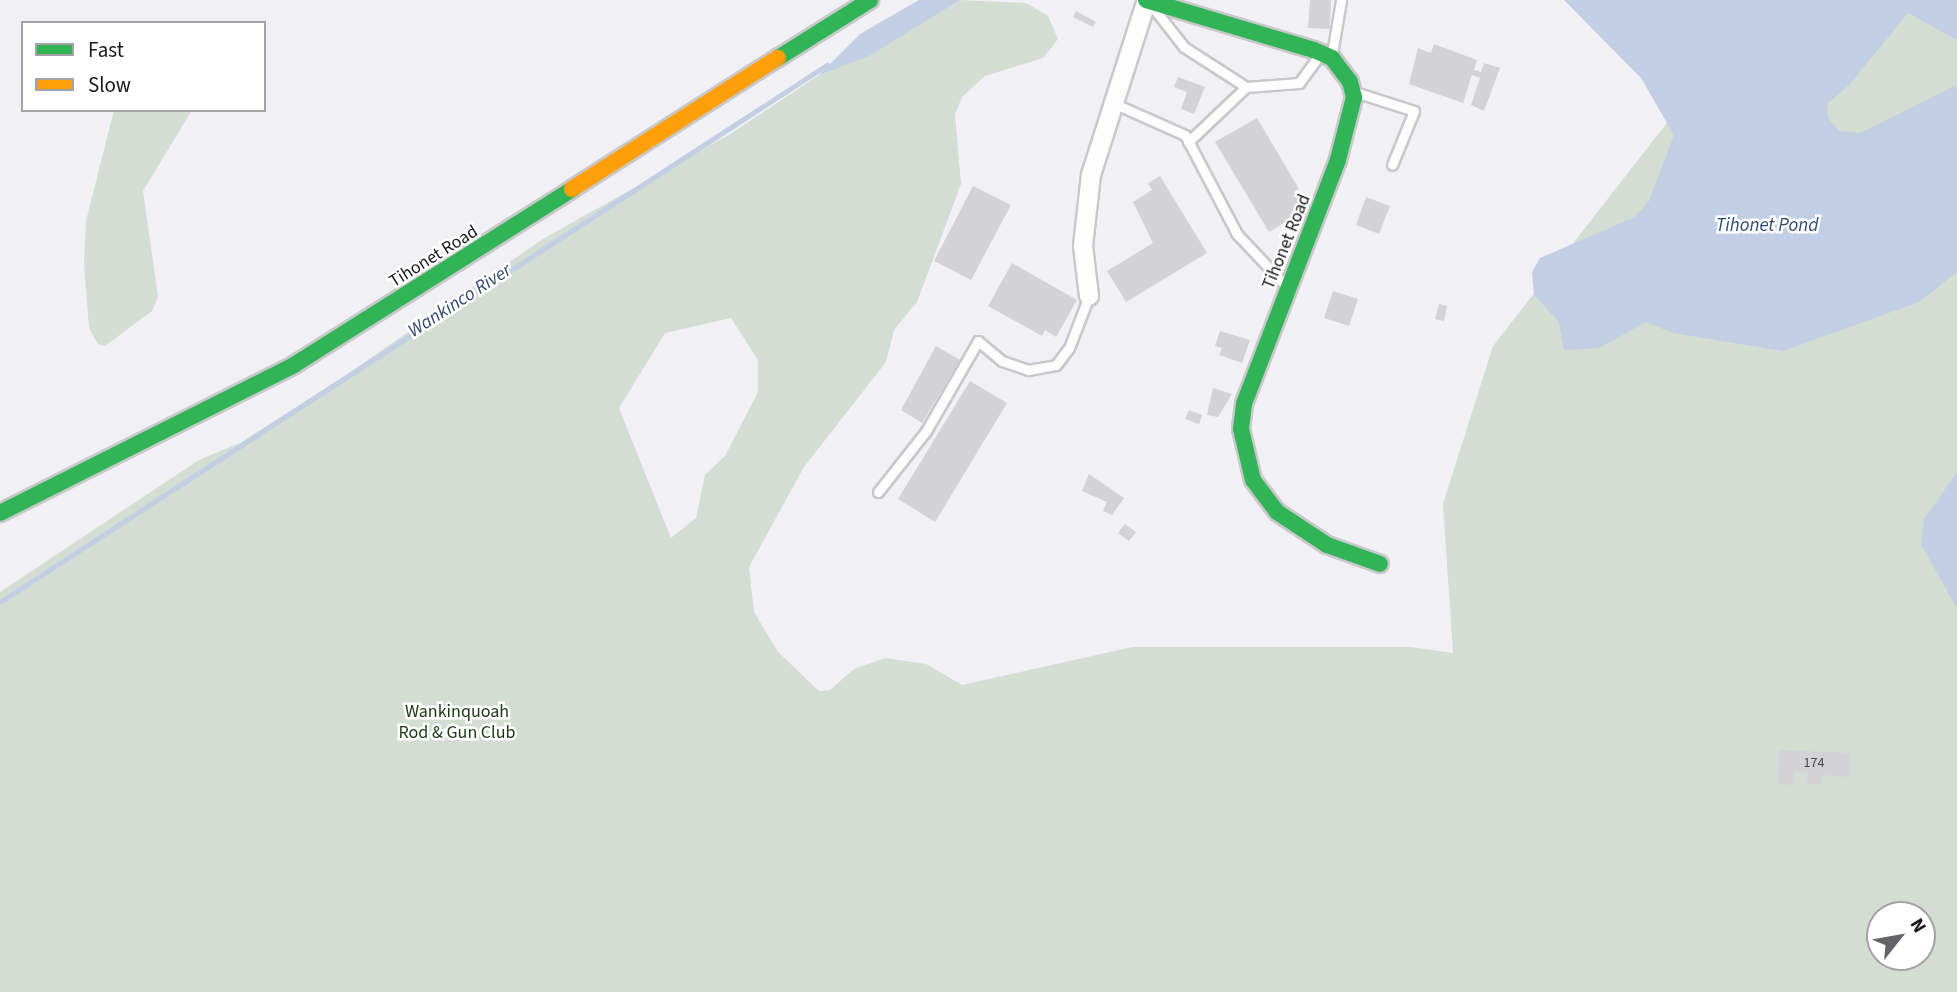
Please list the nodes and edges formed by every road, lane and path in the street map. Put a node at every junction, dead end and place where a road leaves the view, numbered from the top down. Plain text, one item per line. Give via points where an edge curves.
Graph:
1 (870, 0) edge
2 (1147, 0) edge
3 (1341, 0) edge
4 (1326, 55) junction
5 (1246, 87) junction
6 (1353, 92) junction
7 (1113, 103) junction
8 (1188, 142) junction
9 (1392, 165) dead end
10 (1289, 288) junction
11 (1089, 296) joint
12 (878, 492) dead end
13 (0, 513) edge
14 (1380, 564) dead end

1 - 13 street, Tihonet Road via 295,366
2 - 4 street
2 - 5 lane via 1184,47
2 - 7 street
3 - 4 lane
4 - 5 lane via 1298,83
4 - 6 street
5 - 8 lane
6 - 9 lane via 1414,111
6 - 10 street, Tihonet Road via 1338,160
7 - 8 lane
7 - 11 street via 1086,214
8 - 10 lane via 1237,234
10 - 14 street, Tihonet Road via 1244,404 1241,438 1248,468 1267,502 1288,522 1327,545
11 - 12 lane via 1069,348 1056,365 1028,370 1002,361 978,341 926,431

